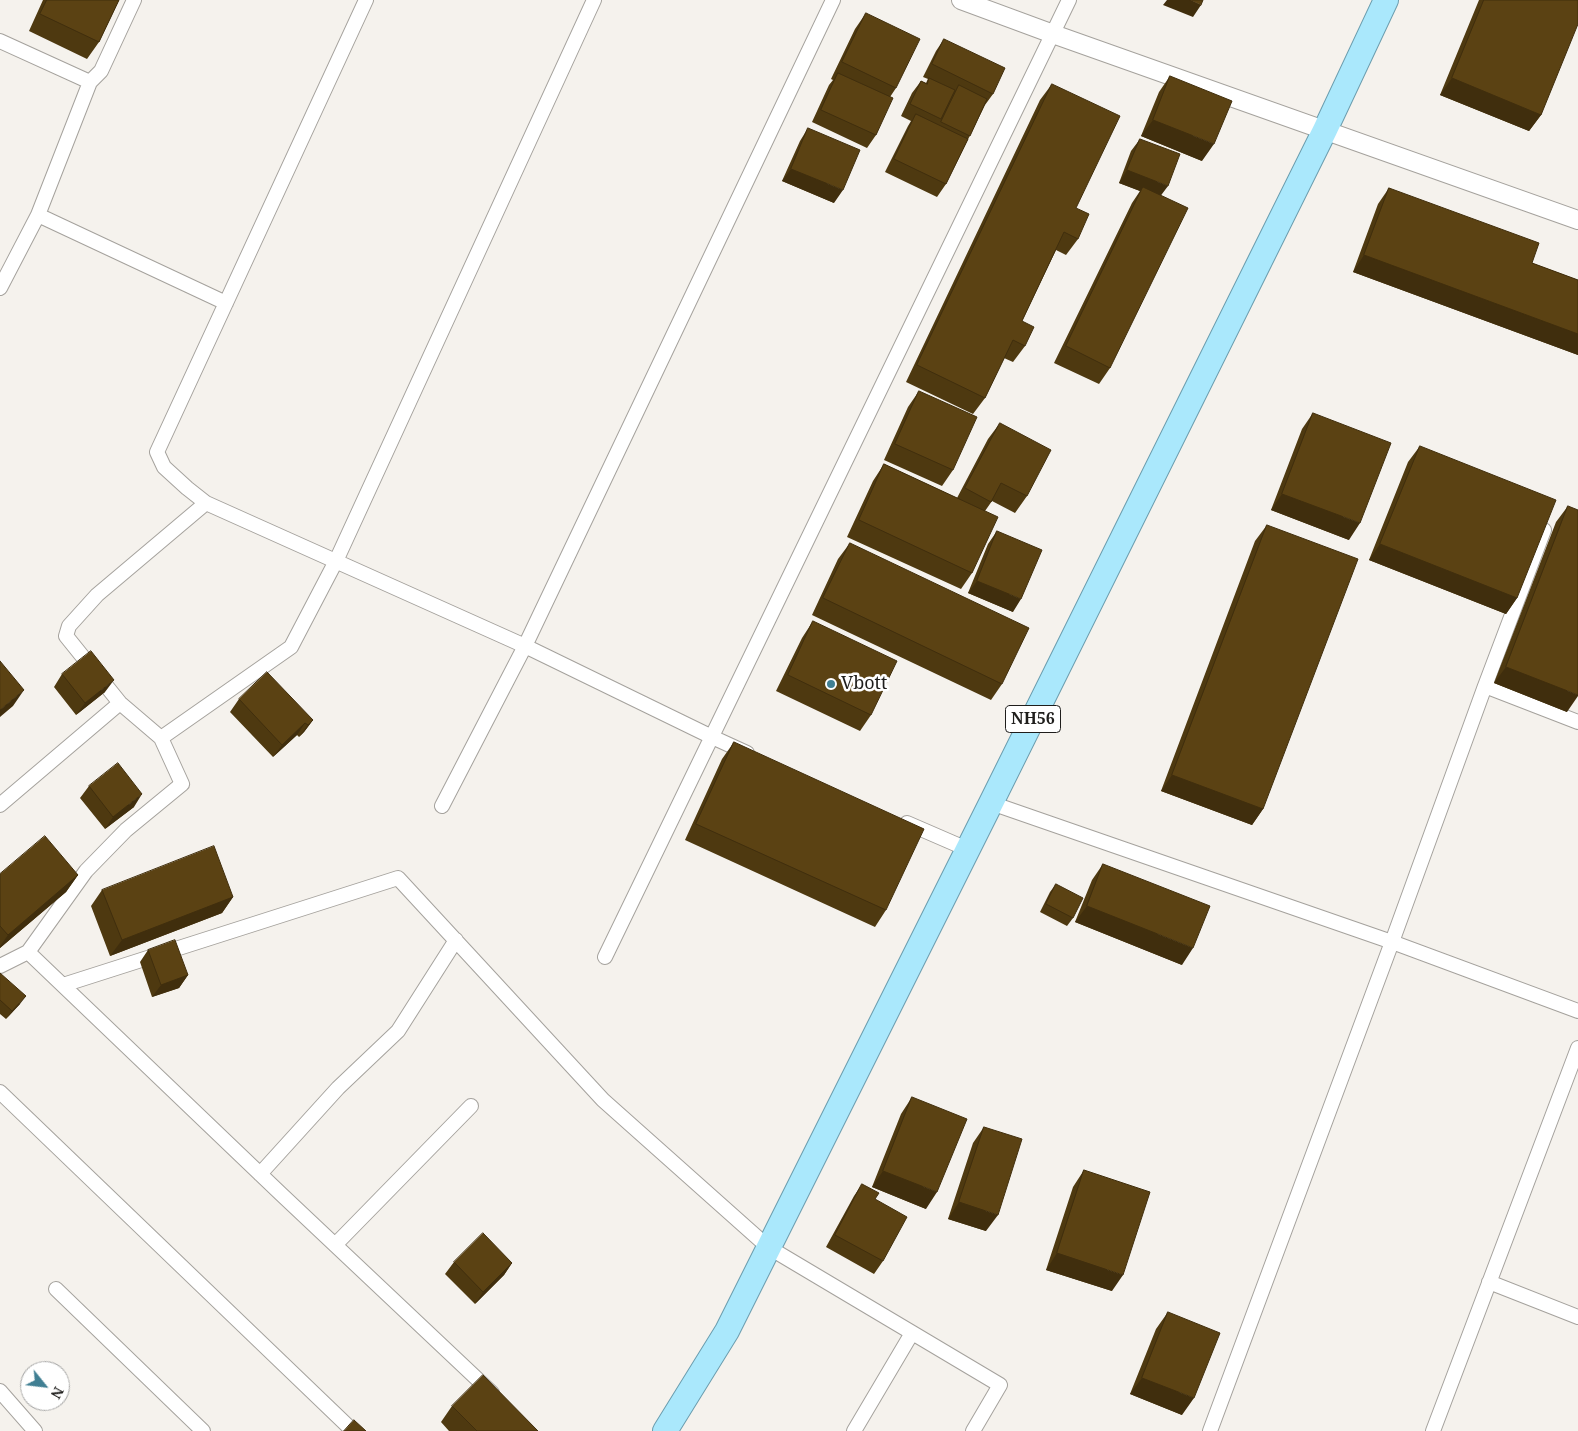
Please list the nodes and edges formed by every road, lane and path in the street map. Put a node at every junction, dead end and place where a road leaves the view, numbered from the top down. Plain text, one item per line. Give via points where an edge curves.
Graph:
1 (134, 0) edge
2 (366, 0) edge
3 (594, 0) edge
4 (833, 0) edge
5 (961, 0) edge
6 (1069, 0) edge
7 (1386, 0) edge
8 (1053, 34) junction
9 (0, 41) edge
10 (90, 82) junction
11 (1325, 130) junction
12 (38, 215) junction
13 (1578, 220) edge
14 (0, 288) edge
15 (226, 303) junction
16 (206, 503) junction
17 (1544, 530) edge
18 (336, 561) junction
19 (525, 646) junction
20 (1485, 686) junction
21 (120, 703) junction
22 (1578, 722) edge
23 (712, 737) junction
24 (160, 738) junction
25 (757, 757) edge
26 (991, 803) junction
27 (0, 805) edge
28 (442, 806) dead end
29 (894, 817) edge
30 (967, 849) junction
31 (456, 940) junction
32 (1392, 942) junction
33 (28, 952) junction
34 (605, 957) dead end
35 (0, 966) edge
36 (63, 985) junction
37 (1578, 1011) edge
38 (1578, 1048) edge
39 (0, 1092) edge
40 (471, 1106) dead end
41 (260, 1174) junction
42 (335, 1245) junction
43 (768, 1247) junction
44 (1489, 1282) junction
45 (56, 1289) dead end
46 (1578, 1317) edge
47 (912, 1333) junction
48 (0, 1392) edge
49 (505, 1404) edge
50 (35, 1431) edge
51 (202, 1431) edge
52 (353, 1431) edge
53 (665, 1431) edge
54 (854, 1431) edge
55 (973, 1431) edge
56 (1210, 1431) edge
57 (1433, 1431) edge

1 - 10 street via 101,71
2 - 15 street
3 - 18 street
4 - 19 street
5 - 8 street
6 - 8 street
7 - 11 highway, NH56
8 - 11 street
8 - 23 street
9 - 10 street
10 - 12 street
11 - 13 street
11 - 26 highway, NH56
12 - 14 street
12 - 15 street
15 - 16 street via 157,452 164,467
16 - 18 street
16 - 21 street via 98,595 69,626 66,636
17 - 20 street
18 - 19 street
18 - 24 street via 291,647
19 - 23 street
19 - 28 street
20 - 22 street
20 - 32 street
21 - 24 street
21 - 27 street
23 - 25 street
23 - 34 street
24 - 33 street via 182,784 126,830 86,871
26 - 30 highway, NH56
26 - 32 street
29 - 30 street
30 - 43 highway, NH56
31 - 36 street via 398,878
31 - 41 street via 398,1031 338,1088
31 - 43 street via 604,1100
32 - 37 street
32 - 56 street
33 - 35 street
33 - 36 street
36 - 41 street
38 - 44 street
39 - 52 street
40 - 42 street
41 - 42 street
42 - 49 street
43 - 47 street
43 - 53 highway, NH56 via 726,1331
44 - 46 street
44 - 57 street
45 - 51 street
47 - 54 street
47 - 55 street via 1000,1385
48 - 50 street

